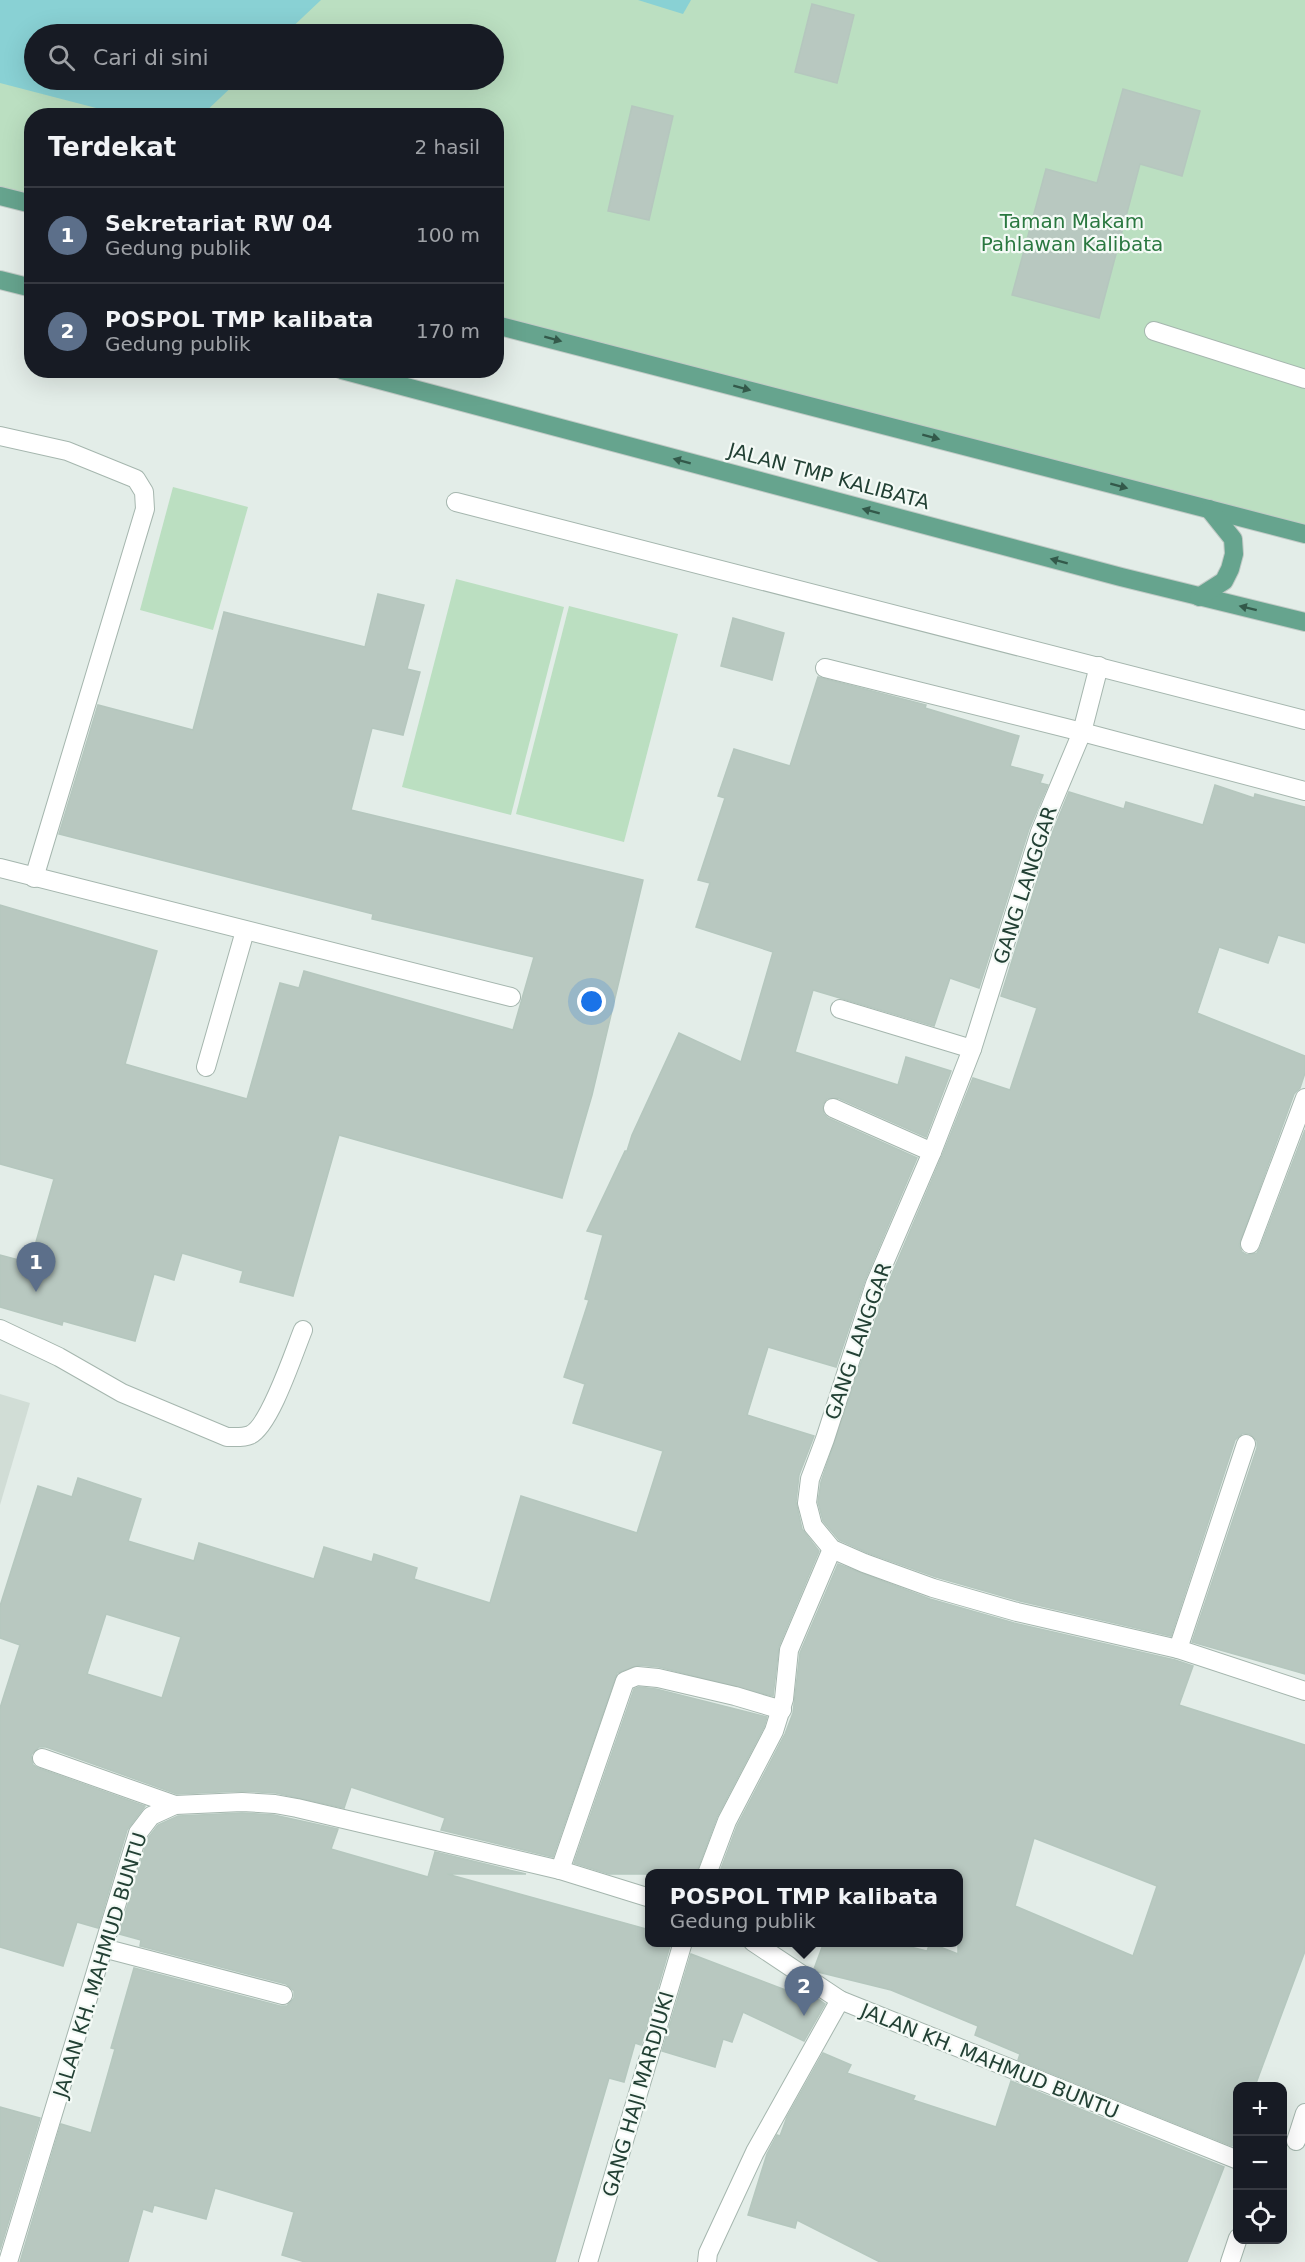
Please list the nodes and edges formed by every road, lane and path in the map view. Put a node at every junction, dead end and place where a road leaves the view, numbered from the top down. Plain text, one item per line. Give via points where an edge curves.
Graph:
1 (0, 196) edge
2 (24, 202) edge
3 (0, 280) edge
4 (24, 286) edge
5 (504, 327) edge
6 (1154, 331) dead end
7 (372, 378) edge
8 (1305, 379) edge
9 (0, 436) edge
10 (456, 502) dead end
11 (1209, 509) junction
12 (1305, 534) edge
13 (1199, 597) junction
14 (1305, 622) edge
15 (1099, 666) junction
16 (825, 668) dead end
17 (1305, 720) edge
18 (1082, 732) junction
19 (1305, 791) edge
20 (0, 868) edge
21 (34, 878) junction
22 (245, 931) junction
23 (511, 997) dead end
24 (840, 1010) dead end
25 (972, 1049) junction
26 (206, 1067) dead end
27 (1305, 1098) edge
28 (833, 1108) dead end
29 (932, 1152) junction
30 (1250, 1244) dead end
31 (0, 1329) edge
32 (303, 1330) dead end
33 (1246, 1444) dead end
34 (832, 1549) junction
35 (1178, 1649) junction
36 (1305, 1691) edge
37 (782, 1710) junction
38 (42, 1758) dead end
39 (175, 1805) junction
40 (709, 1869) edge
41 (560, 1870) junction
42 (645, 1896) edge
43 (682, 1947) edge
44 (760, 1947) edge
45 (103, 1948) junction
46 (283, 1995) dead end
47 (840, 2000) junction
48 (1305, 2113) edge
49 (1294, 2144) edge
50 (1233, 2158) edge
51 (1236, 2244) edge
52 (590, 2254) edge
53 (8, 2262) edge
54 (707, 2262) edge
55 (1230, 2262) edge

1 - 2 main road
3 - 4 main road
5 -> 11 main road
6 - 8 street
13 -> 7 main road, JALAN TMP KALIBATA
9 - 21 street via 67,451 136,479 144,492 145,509
10 - 15 street
11 - 12 main road
11 - 13 main road via 1233,539 1234,554 1224,581
14 -> 13 main road, JALAN TMP KALIBATA
15 - 17 street
15 - 18 street, GANG LANGGAR
16 - 18 street
18 - 19 street
18 - 25 street, GANG LANGGAR via 1040,832
20 - 21 street
21 - 22 street
22 - 23 street
22 - 26 street
24 - 25 street
25 - 29 street, GANG LANGGAR
27 - 30 street
28 - 29 street
29 - 34 street, GANG LANGGAR via 874,1284 810,1479 807,1503 813,1526
31 - 32 street via 59,1356 122,1393 227,1437 238,1438 250,1436 265,1421
33 - 35 street
34 - 35 street, GANG LANGGAR via 933,1588
34 - 37 street via 789,1650
35 - 36 street, GANG LANGGAR
37 - 40 street via 727,1821
37 - 41 street via 658,1678 636,1676 625,1680
38 - 39 street
39 - 41 street, JALAN KH. MAHMUD BUNTU via 242,1802 297,1808
39 - 45 street, JALAN KH. MAHMUD BUNTU via 151,1816 138,1833
41 - 42 street, JALAN KH. MAHMUD BUNTU
43 - 52 street, GANG HAJI MARDJUKI
44 - 47 street, JALAN KH. MAHMUD BUNTU
45 - 46 street
45 - 53 street, JALAN KH. MAHMUD BUNTU
47 - 50 street, JALAN KH. MAHMUD BUNTU
47 - 54 street via 755,2152
48 - 49 street
51 - 55 street

